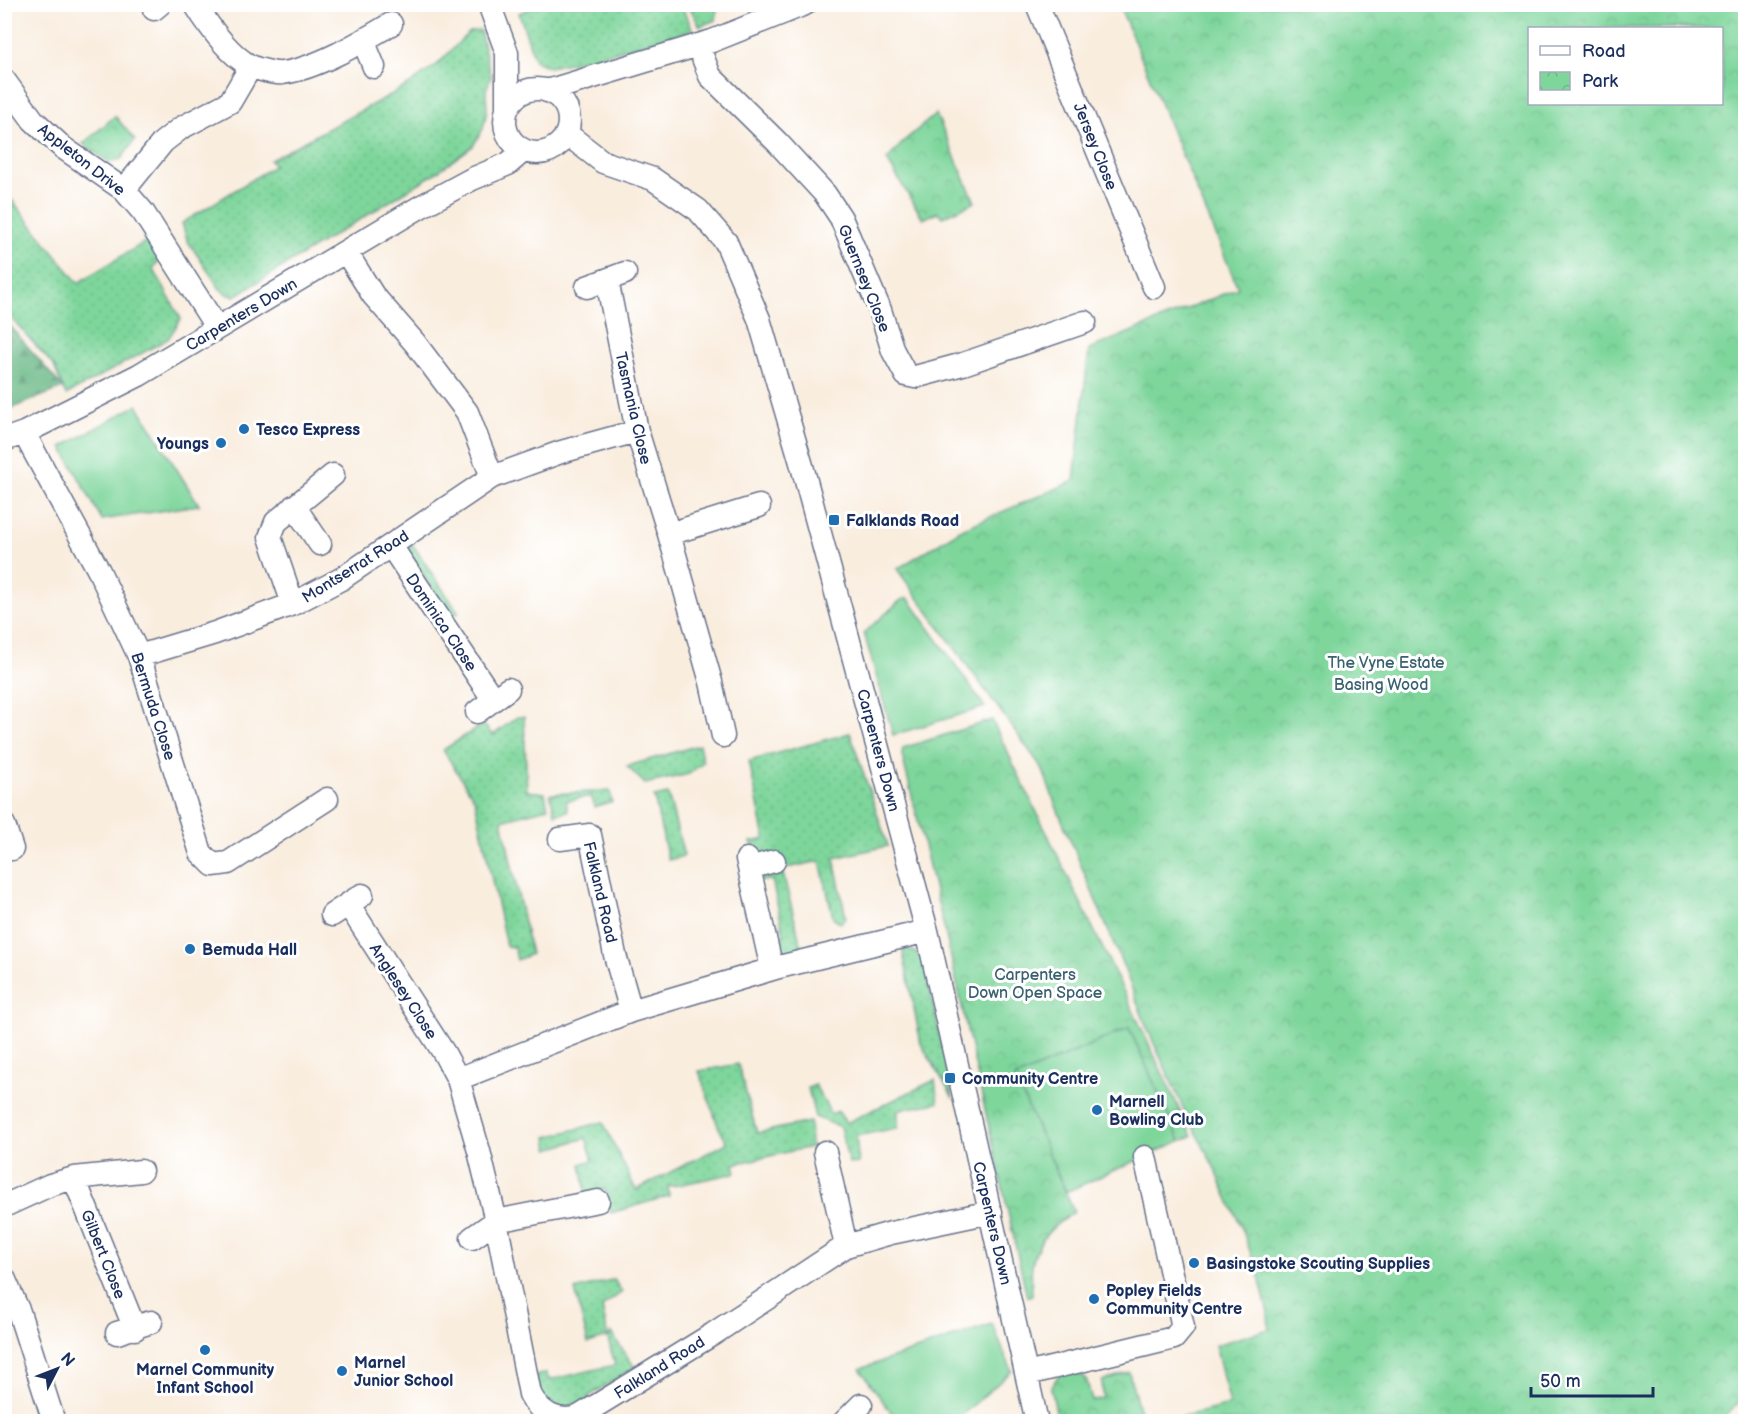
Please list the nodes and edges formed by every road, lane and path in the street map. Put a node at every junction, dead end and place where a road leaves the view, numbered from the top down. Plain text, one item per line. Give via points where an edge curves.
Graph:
1 (195, 4) edge
2 (489, 4) edge
3 (805, 4) edge
4 (1037, 4) edge
5 (391, 24) dead end
6 (363, 40) junction
7 (698, 45) junction
8 (251, 66) junction
9 (374, 67) dead end
10 (508, 68) junction
11 (4, 80) edge
12 (588, 80) junction
13 (537, 90) junction
14 (507, 110) junction
15 (568, 111) junction
16 (507, 134) junction
17 (567, 134) junction
18 (523, 151) junction
19 (550, 151) junction
20 (597, 157) junction
21 (472, 179) junction
22 (124, 190) junction
23 (346, 252) junction
24 (606, 280) dead end
25 (1154, 287) dead end
26 (1084, 322) dead end
27 (217, 328) junction
28 (637, 431) junction
29 (14, 436) edge
30 (333, 475) dead end
31 (492, 477) junction
32 (294, 506) junction
33 (759, 506) dead end
34 (669, 534) junction
35 (320, 544) dead end
36 (391, 546) junction
37 (293, 604) junction
38 (139, 656) junction
39 (493, 700) dead end
40 (723, 736) dead end
41 (327, 799) dead end
42 (4, 825) edge
43 (560, 839) dead end
44 (12, 849) dead end
45 (774, 861) dead end
46 (348, 904) dead end
47 (927, 931) junction
48 (772, 969) junction
49 (631, 1011) junction
50 (458, 1079) junction
51 (825, 1152) dead end
52 (1145, 1157) dead end
53 (141, 1171) dead end
54 (74, 1178) junction
55 (598, 1201) dead end
56 (4, 1206) edge
57 (991, 1212) junction
58 (496, 1221) junction
59 (472, 1239) dead end
60 (846, 1246) junction
61 (4, 1278) edge
62 (134, 1328) dead end
63 (1027, 1374) junction
64 (54, 1422) edge
65 (1037, 1422) edge

1 - 8 street via 210,27
2 - 10 street via 507,53
3 - 7 street
4 - 25 street, Jersey Close
5 - 6 street
6 - 8 street via 306,67 279,74
6 - 9 street
7 - 12 street
7 - 26 street, Guernsey Close via 710,76 777,142 842,218 906,375 915,377 963,364
8 - 22 street via 230,102 163,142
10 - 13 street
10 - 14 street
11 - 22 street, Appleton Drive via 33,120 62,147
12 - 13 street
12 - 15 street
13 - 14 street via 512,100
13 - 15 street via 556,96
14 - 16 street
15 - 17 street
16 - 18 street
16 - 21 street
17 - 19 street
17 - 20 street
18 - 19 street
18 - 21 street via 508,164
19 - 20 street
20 - 47 street, Carpenters Down via 653,179 698,210 726,242 742,279 759,319 802,466
21 - 23 street, Carpenters Down
22 - 27 street, Appleton Drive via 143,212
23 - 27 street, Carpenters Down
23 - 31 street via 373,295 467,412
24 - 28 street, Tasmania Close
27 - 29 street, Carpenters Down via 139,375
28 - 31 street, Montserrat Road
28 - 34 street, Tasmania Close
29 - 38 street, Bermuda Close via 99,571
30 - 32 street
31 - 36 street, Montserrat Road
32 - 35 street
32 - 37 street via 276,522 270,537
33 - 34 street
34 - 40 street, Tasmania Close
36 - 37 street, Montserrat Road
36 - 39 street, Dominica Close
37 - 38 street, Montserrat Road
38 - 41 street, Bermuda Close via 201,853 213,865 228,863
42 - 44 street
43 - 49 street, Falkland Road via 590,835
45 - 48 street via 748,863
46 - 50 street, Anglesey Close
47 - 48 street
47 - 57 street, Carpenters Down
48 - 49 street
49 - 50 street
50 - 58 street, Falkland Road
51 - 60 street
52 - 63 street via 1183,1327 1174,1338
53 - 54 street
54 - 56 street
54 - 62 street, Gilbert Close
55 - 58 street
57 - 60 street, Falkland Road
57 - 63 street, Carpenters Down
58 - 59 street
58 - 60 street, Falkland Road via 530,1394 543,1411 561,1419 573,1419 587,1412 713,1335
61 - 64 street
63 - 65 street, Carpenters Down

